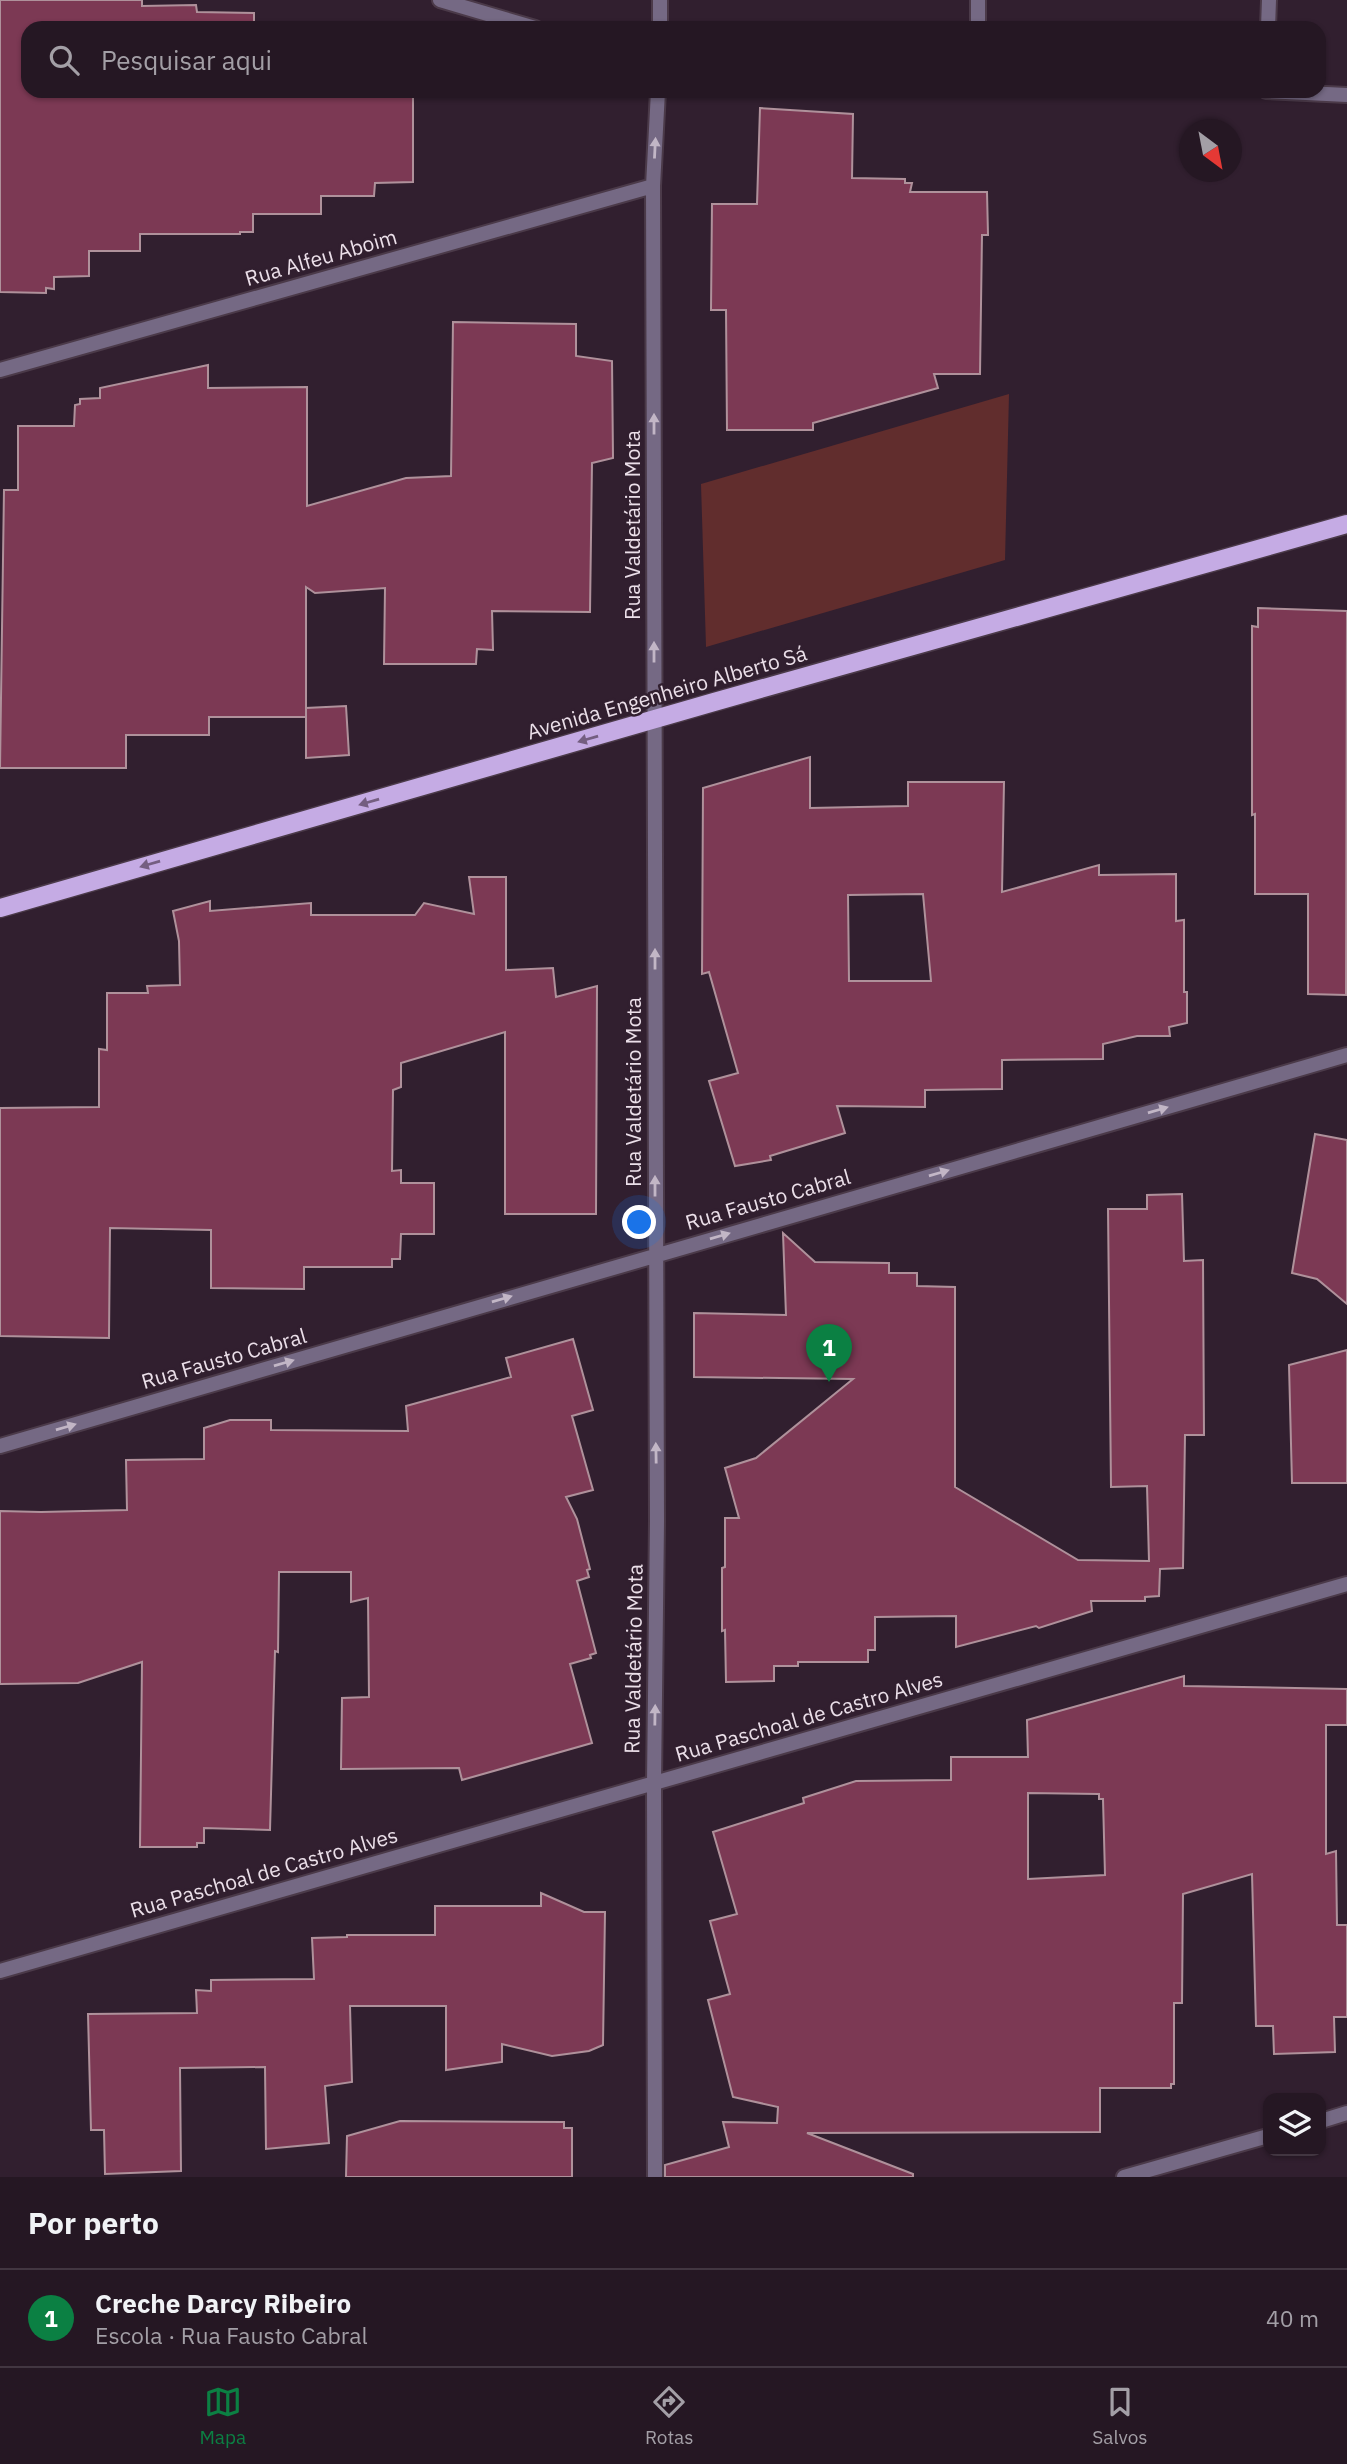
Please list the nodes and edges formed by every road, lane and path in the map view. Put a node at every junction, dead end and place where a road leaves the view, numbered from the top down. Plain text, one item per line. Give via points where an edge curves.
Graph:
1 (440, 0) edge
2 (660, 0) edge
3 (978, 0) edge
4 (1269, 0) edge
5 (511, 21) edge
6 (660, 21) edge
7 (978, 21) edge
8 (1268, 21) edge
9 (1326, 94) edge
10 (1347, 95) edge
11 (658, 98) edge
12 (653, 186) junction
13 (0, 370) edge
14 (1347, 524) edge
15 (653, 720) junction
16 (0, 908) edge
17 (1347, 1055) edge
18 (655, 1255) junction
19 (0, 1446) edge
20 (1347, 1584) edge
21 (654, 1783) junction
22 (0, 1971) edge
23 (1347, 2113) edge
24 (1326, 2119) edge
25 (1263, 2137) edge
26 (655, 2177) edge
27 (1124, 2177) edge

1 - 5 street
2 - 6 street
3 - 7 street
4 - 8 street
9 - 10 street
12 -> 11 street, Rua Valdetário Mota
12 - 13 street, Rua Alfeu Aboim
15 -> 12 street, Rua Valdetário Mota
14 - 15 main road, Avenida Engenheiro Alberto Sá
15 -> 16 main road, Avenida Engenheiro Alberto Sá
18 -> 15 street, Rua Valdetário Mota
18 -> 17 street, Rua Fausto Cabral
19 -> 18 street, Rua Fausto Cabral
21 -> 18 street, Rua Valdetário Mota
20 - 21 street, Rua Paschoal de Castro Alves
21 - 22 street, Rua Paschoal de Castro Alves
21 - 26 street, Rua Valdetário Mota
23 - 24 street
25 - 27 street

